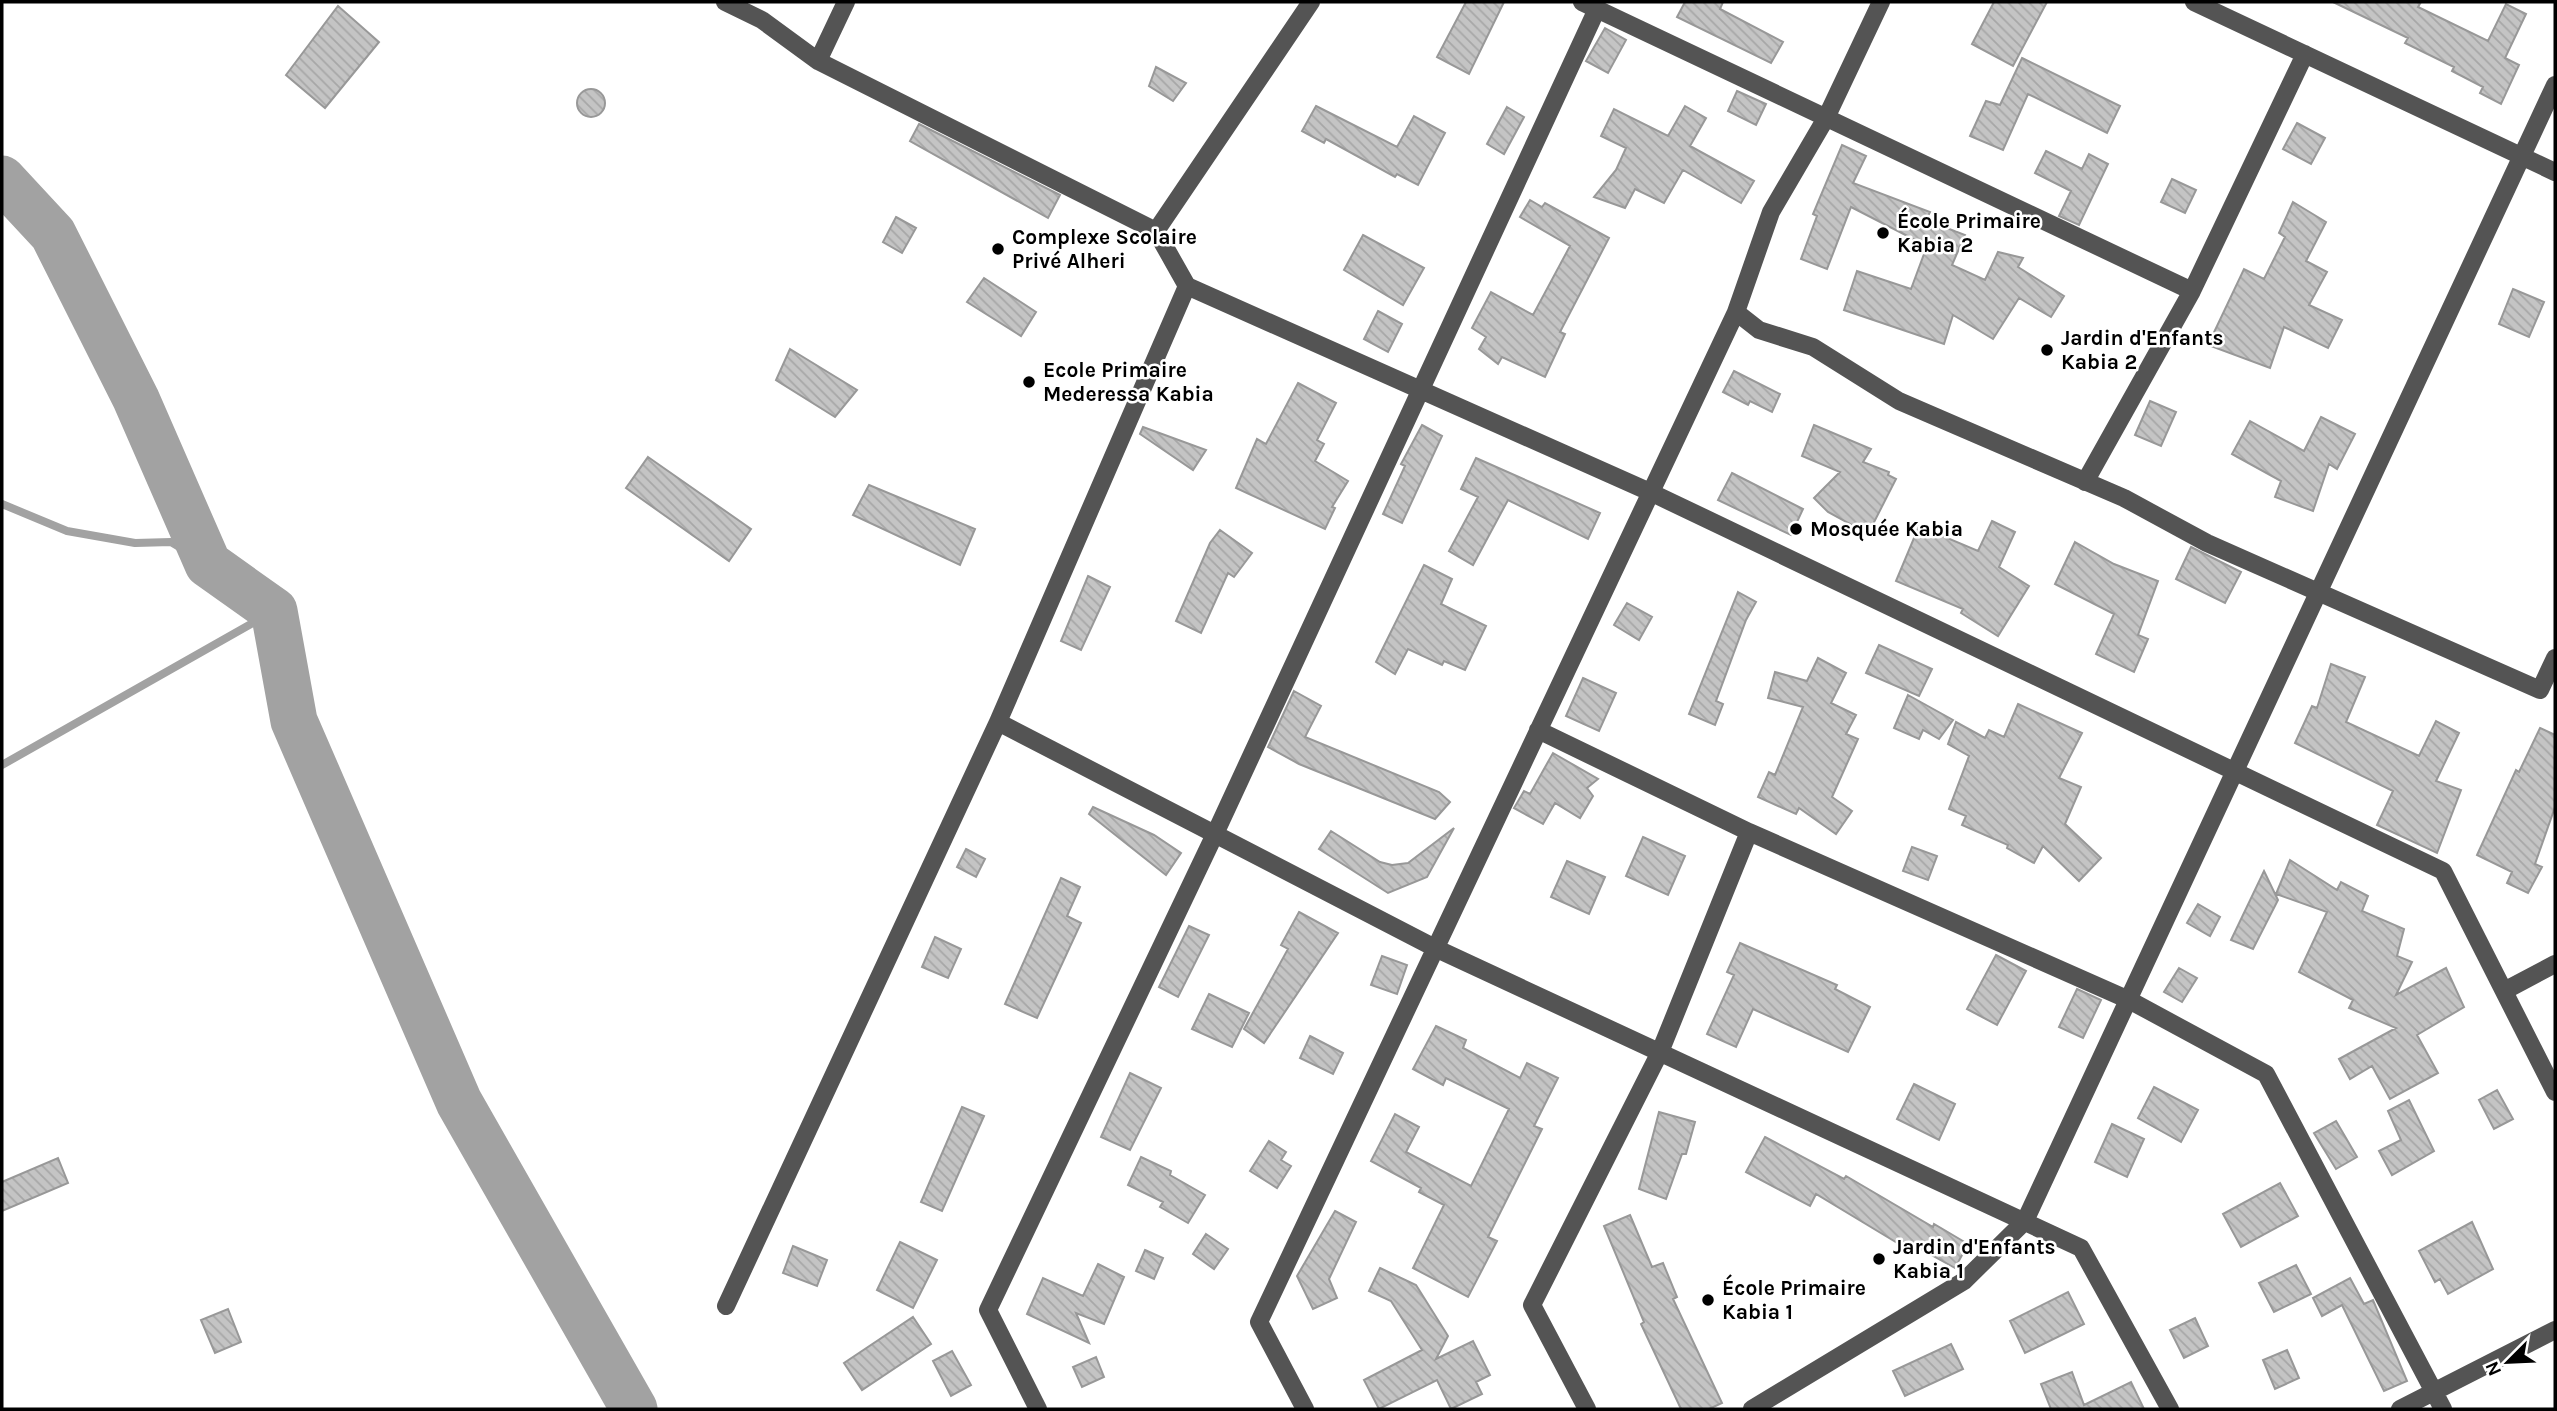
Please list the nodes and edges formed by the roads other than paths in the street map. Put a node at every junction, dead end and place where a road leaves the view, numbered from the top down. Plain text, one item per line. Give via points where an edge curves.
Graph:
1 (725, 2) edge
2 (846, 2) edge
3 (1311, 2) edge
4 (1881, 2) edge
5 (2194, 2) edge
6 (1590, 5) edge
7 (2305, 54) junction
8 (818, 61) junction
9 (2555, 85) edge
10 (1826, 118) junction
11 (2522, 156) junction
12 (2555, 172) edge
13 (1156, 231) junction
14 (1187, 286) junction
15 (2192, 291) junction
16 (1736, 312) junction
17 (1421, 390) junction
18 (2085, 482) junction
19 (1650, 492) junction
20 (2320, 591) junction
21 (2555, 658) edge
22 (998, 722) junction
23 (1538, 730) junction
24 (2235, 773) junction
25 (1749, 832) junction
26 (1215, 834) junction
27 (1435, 948) junction
28 (2555, 964) edge
29 (2504, 991) junction
30 (2129, 1000) junction
31 (1660, 1052) junction
32 (2555, 1092) edge
33 (2025, 1222) junction
34 (726, 1306) dead end
35 (2555, 1330) edge
36 (2433, 1392) junction
37 (1302, 1408) edge
38 (1038, 1409) edge
39 (1587, 1409) edge
40 (1752, 1409) edge
41 (2170, 1409) edge
42 (2400, 1409) edge
43 (2442, 1409) edge

1 - 8 street via 762,20
2 - 8 street
3 - 13 street
4 - 10 street
5 - 7 street
6 - 10 street
6 - 17 street
7 - 11 street
7 - 15 street
8 - 13 street
9 - 11 street
10 - 15 street
10 - 16 street via 1771,212
11 - 12 street
11 - 20 street
13 - 14 street
14 - 17 street
14 - 22 street
15 - 18 street
16 - 18 street via 1759,330 1813,347 1899,401
16 - 19 street
17 - 19 street
17 - 26 street
18 - 20 street via 2207,543
19 - 23 street
19 - 24 street
20 - 21 street via 2540,690
20 - 24 street
22 - 26 street
22 - 34 street
23 - 25 street
23 - 27 street
24 - 29 street via 2443,871
24 - 30 street
25 - 30 street
25 - 31 street
26 - 27 street
26 - 38 street via 988,1310
27 - 31 street
27 - 37 street via 1259,1322
28 - 29 street
29 - 32 street
30 - 33 street
30 - 36 street via 2266,1074
31 - 33 street
31 - 39 street via 1532,1305
33 - 40 street via 1964,1281
33 - 41 street via 2081,1248
35 - 36 street
36 - 42 street
36 - 43 street

